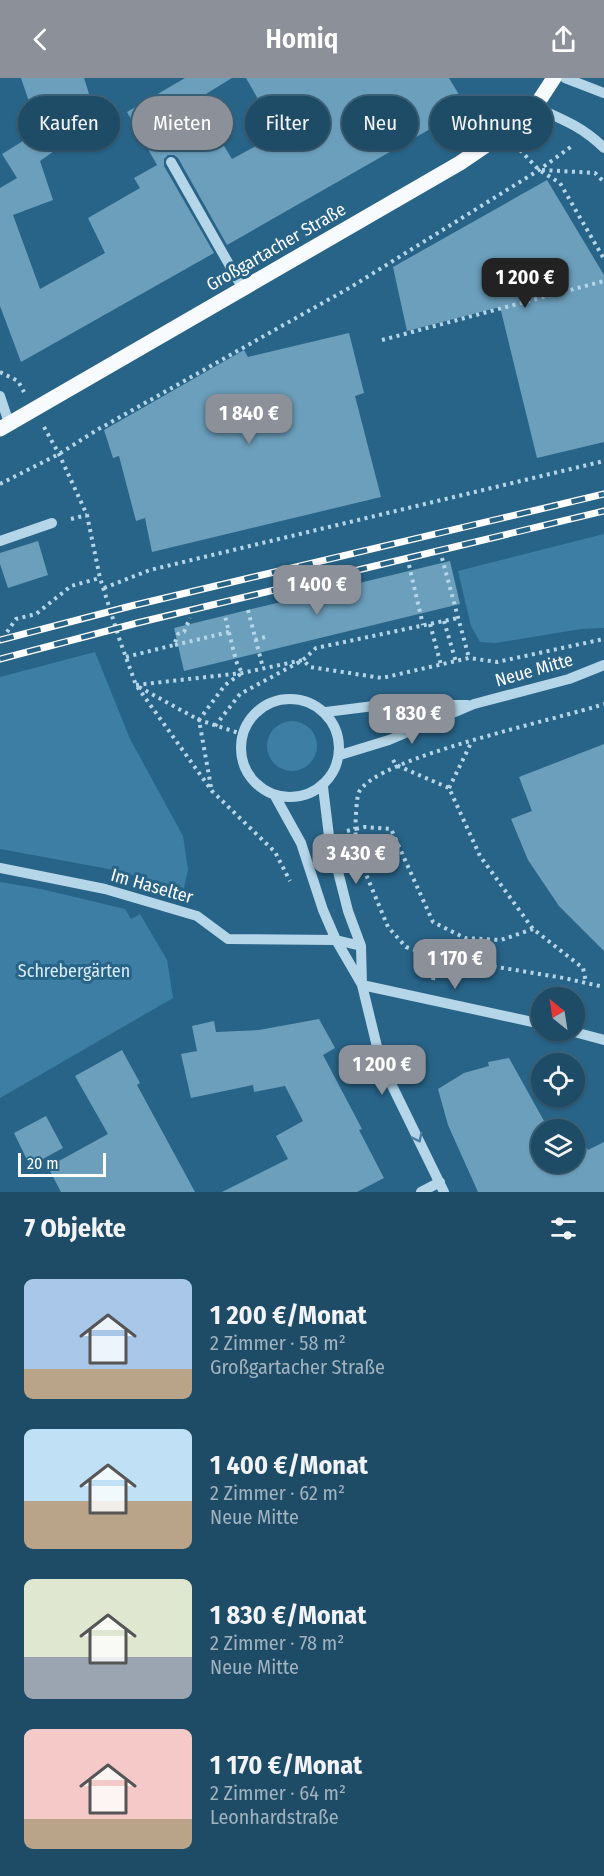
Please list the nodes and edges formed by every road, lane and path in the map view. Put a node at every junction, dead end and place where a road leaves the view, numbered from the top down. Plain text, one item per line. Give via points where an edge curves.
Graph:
1 (554, 78) edge
2 (565, 78) edge
3 (604, 93) edge
4 (542, 96) edge
5 (553, 115) edge
6 (590, 134) junction
7 (604, 148) edge
8 (479, 150) edge
9 (171, 162) dead end
10 (539, 170) junction
11 (604, 182) edge
12 (604, 259) edge
13 (604, 281) edge
14 (243, 289) junction
15 (382, 340) dead end
16 (0, 396) edge
17 (5, 426) edge
18 (59, 454) junction
19 (604, 462) edge
20 (0, 484) edge
21 (52, 523) dead end
22 (0, 541) edge
23 (442, 558) dead end
24 (409, 565) dead end
25 (100, 578) junction
26 (104, 588) junction
27 (248, 610) dead end
28 (225, 616) dead end
29 (190, 618) dead end
30 (458, 618) junction
31 (444, 621) junction
32 (430, 624) junction
33 (423, 625) junction
34 (7, 632) dead end
35 (229, 632) junction
36 (265, 637) dead end
37 (604, 639) edge
38 (255, 640) junction
39 (174, 645) junction
40 (126, 657) junction
41 (469, 658) junction
42 (303, 660) junction
43 (456, 662) junction
44 (441, 664) junction
45 (604, 665) edge
46 (263, 668) junction
47 (242, 673) junction
48 (136, 685) junction
49 (604, 704) edge
50 (474, 705) junction
51 (326, 712) junction
52 (200, 720) junction
53 (215, 726) junction
54 (242, 734) junction
55 (472, 741) junction
56 (340, 755) junction
57 (323, 786) junction
58 (449, 788) junction
59 (212, 791) junction
60 (275, 796) junction
61 (275, 852) dead end
62 (0, 868) edge
63 (533, 929) junction
64 (336, 940) junction
65 (361, 946) junction
66 (586, 982) junction
67 (362, 986) junction
68 (604, 987) edge
69 (531, 1022) edge
70 (585, 1035) edge
71 (604, 1040) edge
72 (442, 1187) edge
73 (421, 1192) edge

1 - 4 main road, Großgartacher Straße
2 - 3 street
5 - 6 street
6 - 7 street
6 - 10 path
8 - 14 main road, Großgartacher Straße
9 - 14 street
10 - 11 path via 595,173
10 - 12 path via 560,183
10 - 18 path via 351,287
13 - 15 path
14 - 17 main road, Großgartacher Straße
16 - 17 street
18 - 20 path
18 - 25 path via 87,515
19 - 26 path via 150,570
21 - 22 street
23 - 30 path
24 - 33 path
25 - 26 path
25 - 34 path via 71,586 36,614 16,619
26 - 40 path
27 - 38 path
28 - 35 path
29 - 39 path
30 - 31 path
30 - 41 path
31 - 32 path
31 - 43 path
32 - 33 path
32 - 44 path
33 - 42 path via 316,648
35 - 39 path
35 - 47 path
36 - 38 path
37 - 41 path via 497,662
38 - 46 path
39 - 40 path
40 - 48 path
41 - 43 path
42 - 44 path via 310,667 382,678
42 - 46 path
42 - 53 path via 240,694
43 - 44 path
45 - 50 street, Neue Mitte via 569,679
46 - 47 path
47 - 48 path
47 - 52 path via 225,685
48 - 52 path
48 - 59 path
49 - 55 path
50 - 51 street, Neue Mitte via 382,705
50 - 56 street, Neue Mitte via 389,740
51 - 54 street via 303,699 277,700 255,712
51 - 56 street via 338,732
52 - 53 path
52 - 59 path
53 - 54 path
54 - 60 street via 241,760 254,783
55 - 58 path
55 - 58 path via 396,765
56 - 57 street
57 - 60 street via 300,798
57 - 65 street via 329,836
58 - 63 path via 480,856
59 - 61 path
60 - 64 street via 301,843
62 - 64 street, Im Haselter via 105,890 197,916 228,939
63 - 66 path via 583,968
63 - 66 path via 501,940 465,938 433,922 391,829 355,829 358,855 388,927 406,947 436,957
64 - 65 street, Im Haselter
64 - 67 street
65 - 67 street
66 - 68 path
67 - 69 street
67 -> 72 street via 381,1063
70 - 71 street
72 - 73 street

